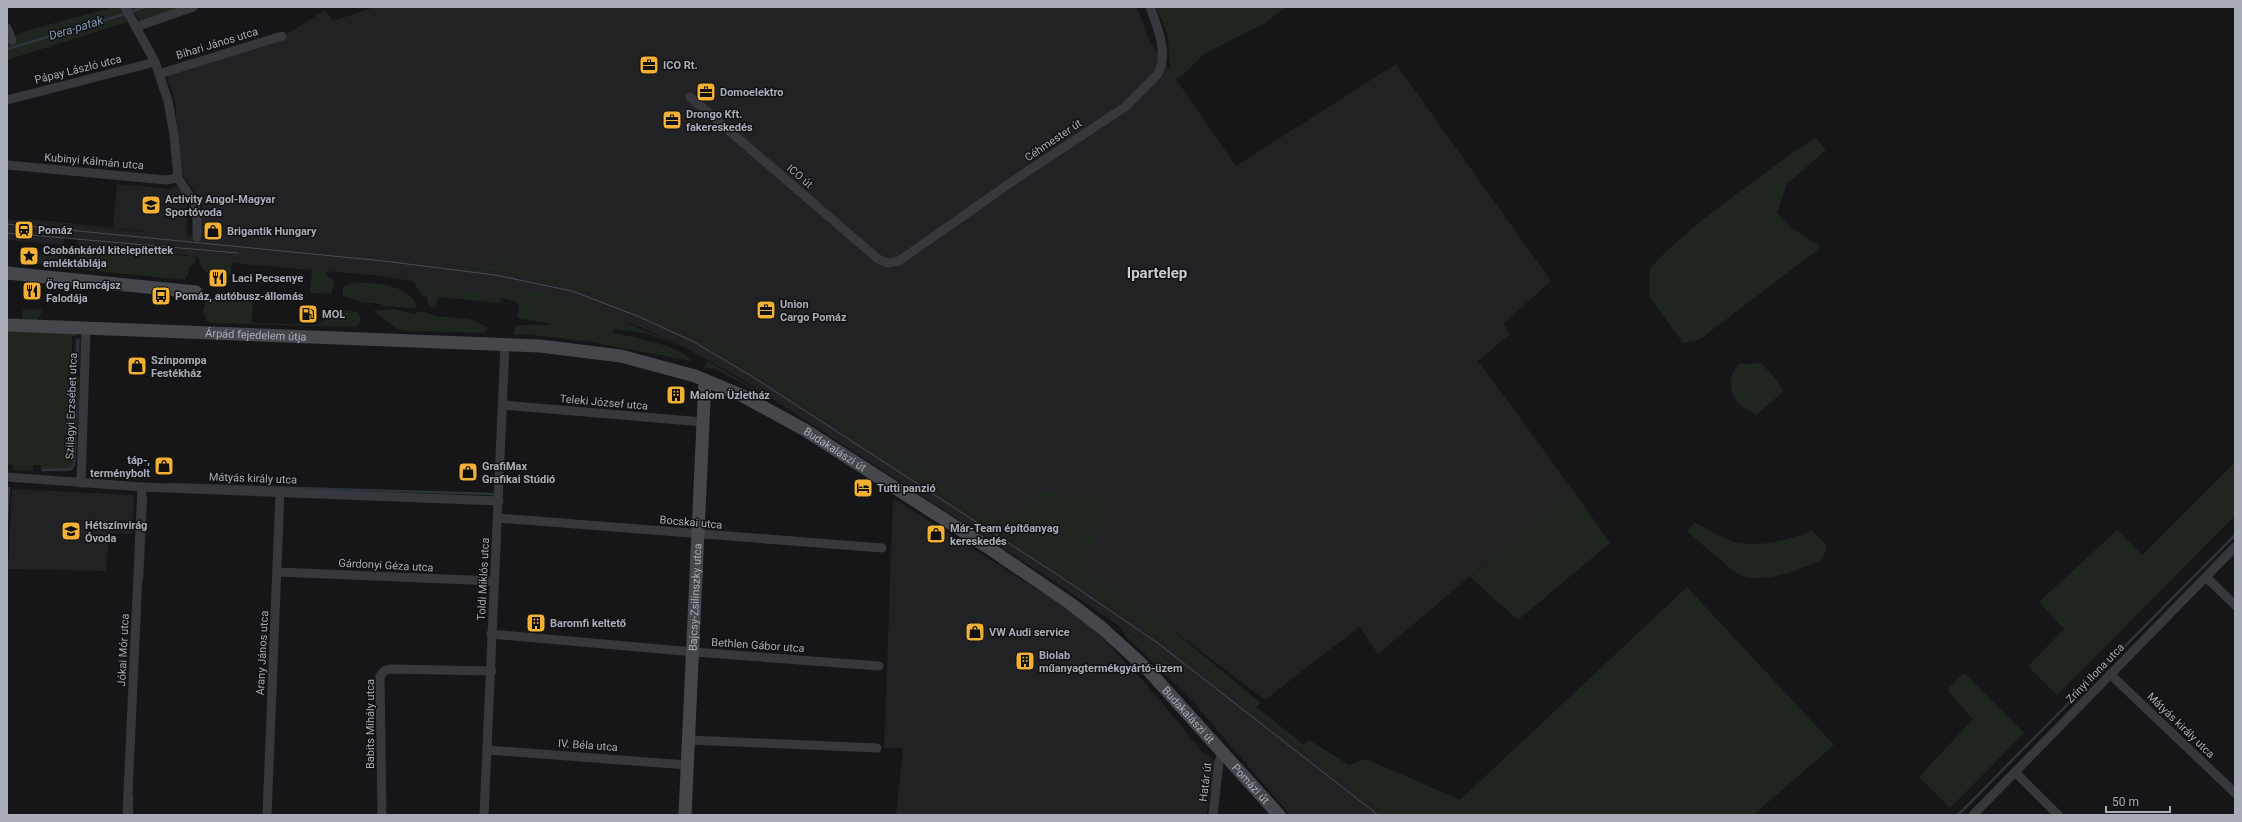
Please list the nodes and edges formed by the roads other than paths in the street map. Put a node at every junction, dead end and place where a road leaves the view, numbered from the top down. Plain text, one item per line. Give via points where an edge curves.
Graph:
1 (193, 7) edge
2 (1150, 7) edge
3 (127, 11) edge
4 (136, 27) junction
5 (7, 28) edge
6 (282, 36) dead end
7 (12, 40) dead end
8 (155, 62) junction
9 (159, 74) junction
10 (690, 97) dead end
11 (7, 100) edge
12 (7, 166) edge
13 (178, 178) junction
14 (196, 237) dead end
15 (900, 261) joint
16 (7, 272) edge
17 (196, 292) dead end
18 (7, 325) edge
19 (86, 329) junction
20 (505, 345) junction
21 (705, 380) junction
22 (503, 406) junction
23 (703, 422) junction
24 (7, 477) edge
25 (81, 483) junction
26 (142, 487) junction
27 (280, 491) junction
28 (499, 501) junction
29 (498, 518) junction
30 (698, 534) junction
31 (2235, 547) edge
32 (882, 548) dead end
33 (277, 572) junction
34 (2206, 577) junction
35 (494, 582) junction
36 (2235, 605) edge
37 (492, 634) junction
38 (694, 652) junction
39 (879, 666) dead end
40 (492, 671) junction
41 (2110, 674) junction
42 (689, 740) junction
43 (877, 748) dead end
44 (487, 750) junction
45 (1222, 753) junction
46 (687, 765) junction
47 (2015, 772) junction
48 (2235, 793) edge
49 (127, 815) edge
50 (267, 815) edge
51 (382, 815) edge
52 (484, 815) edge
53 (685, 815) edge
54 (1214, 815) edge
55 (1279, 815) edge
56 (1973, 815) edge
57 (2058, 815) edge

1 - 4 street
2 - 15 street, Céhmester út via 1162,43 1160,71 1157,75 1125,107 1013,181
3 - 4 street
4 - 8 street
5 - 7 street
6 - 9 street, Bihari János utca
8 - 9 street
8 - 11 street, Pápay László utca
9 - 13 street via 168,101
10 - 15 street, ICO út via 878,259 888,262
12 - 13 street, Kubinyi Kálmán utca via 166,180
13 - 14 street via 195,204
16 - 17 main road
18 - 19 main road, Árpád fejedelem útja
19 - 20 main road, Árpád fejedelem útja
19 - 25 street, Szilágyi Erzsébet utca
20 - 21 main road, Budakalászi út via 591,351 656,364
20 - 22 street, Toldi Miklós utca
21 - 23 main road, Bajcsy-Zsilinszky utca
21 - 45 main road, Budakalászi út via 743,396 805,430 1071,604 1131,653
22 - 23 street, Teleki József utca
22 - 28 street, Toldi Miklós utca
23 - 30 main road, Bajcsy-Zsilinszky utca
24 - 25 street, Mátyás király utca
25 - 26 street, Mátyás király utca
26 - 27 street, Mátyás király utca
26 - 49 street, Jókai Mór utca
27 - 28 street, Mátyás király utca
27 - 33 street, Arany János utca
28 - 29 street, Toldi Miklós utca
29 - 30 street, Bocskai utca
29 - 35 street, Toldi Miklós utca
30 - 32 street, Bocskai utca
30 - 38 main road, Bajcsy-Zsilinszky utca
31 - 34 street, Zrínyi Ilona utca
33 - 35 street, Gárdonyi Géza utca
33 - 50 street, Arany János utca
34 - 36 street
34 - 41 street, Zrínyi Ilona utca
35 - 37 street, Toldi Miklós utca
37 - 38 street, Bethlen Gábor utca
37 - 40 street, Toldi Miklós utca
38 - 39 street, Bethlen Gábor utca
38 - 42 main road, Bajcsy-Zsilinszky utca
40 - 44 street, Toldi Miklós utca
40 - 51 street, Babits Mihály utca via 390,669 380,676
41 - 47 street, Zrínyi Ilona utca
41 - 48 street, Mátyás király utca
42 - 43 street
42 - 46 main road, Bajcsy-Zsilinszky utca
44 - 46 street, IV. Béla utca
44 - 52 street, Toldi Miklós utca
45 - 54 street, Határ út
45 - 55 main road, Pomázi út
46 - 53 main road, Bajcsy-Zsilinszky utca
47 - 56 street, Zrínyi Ilona utca
47 - 57 street

